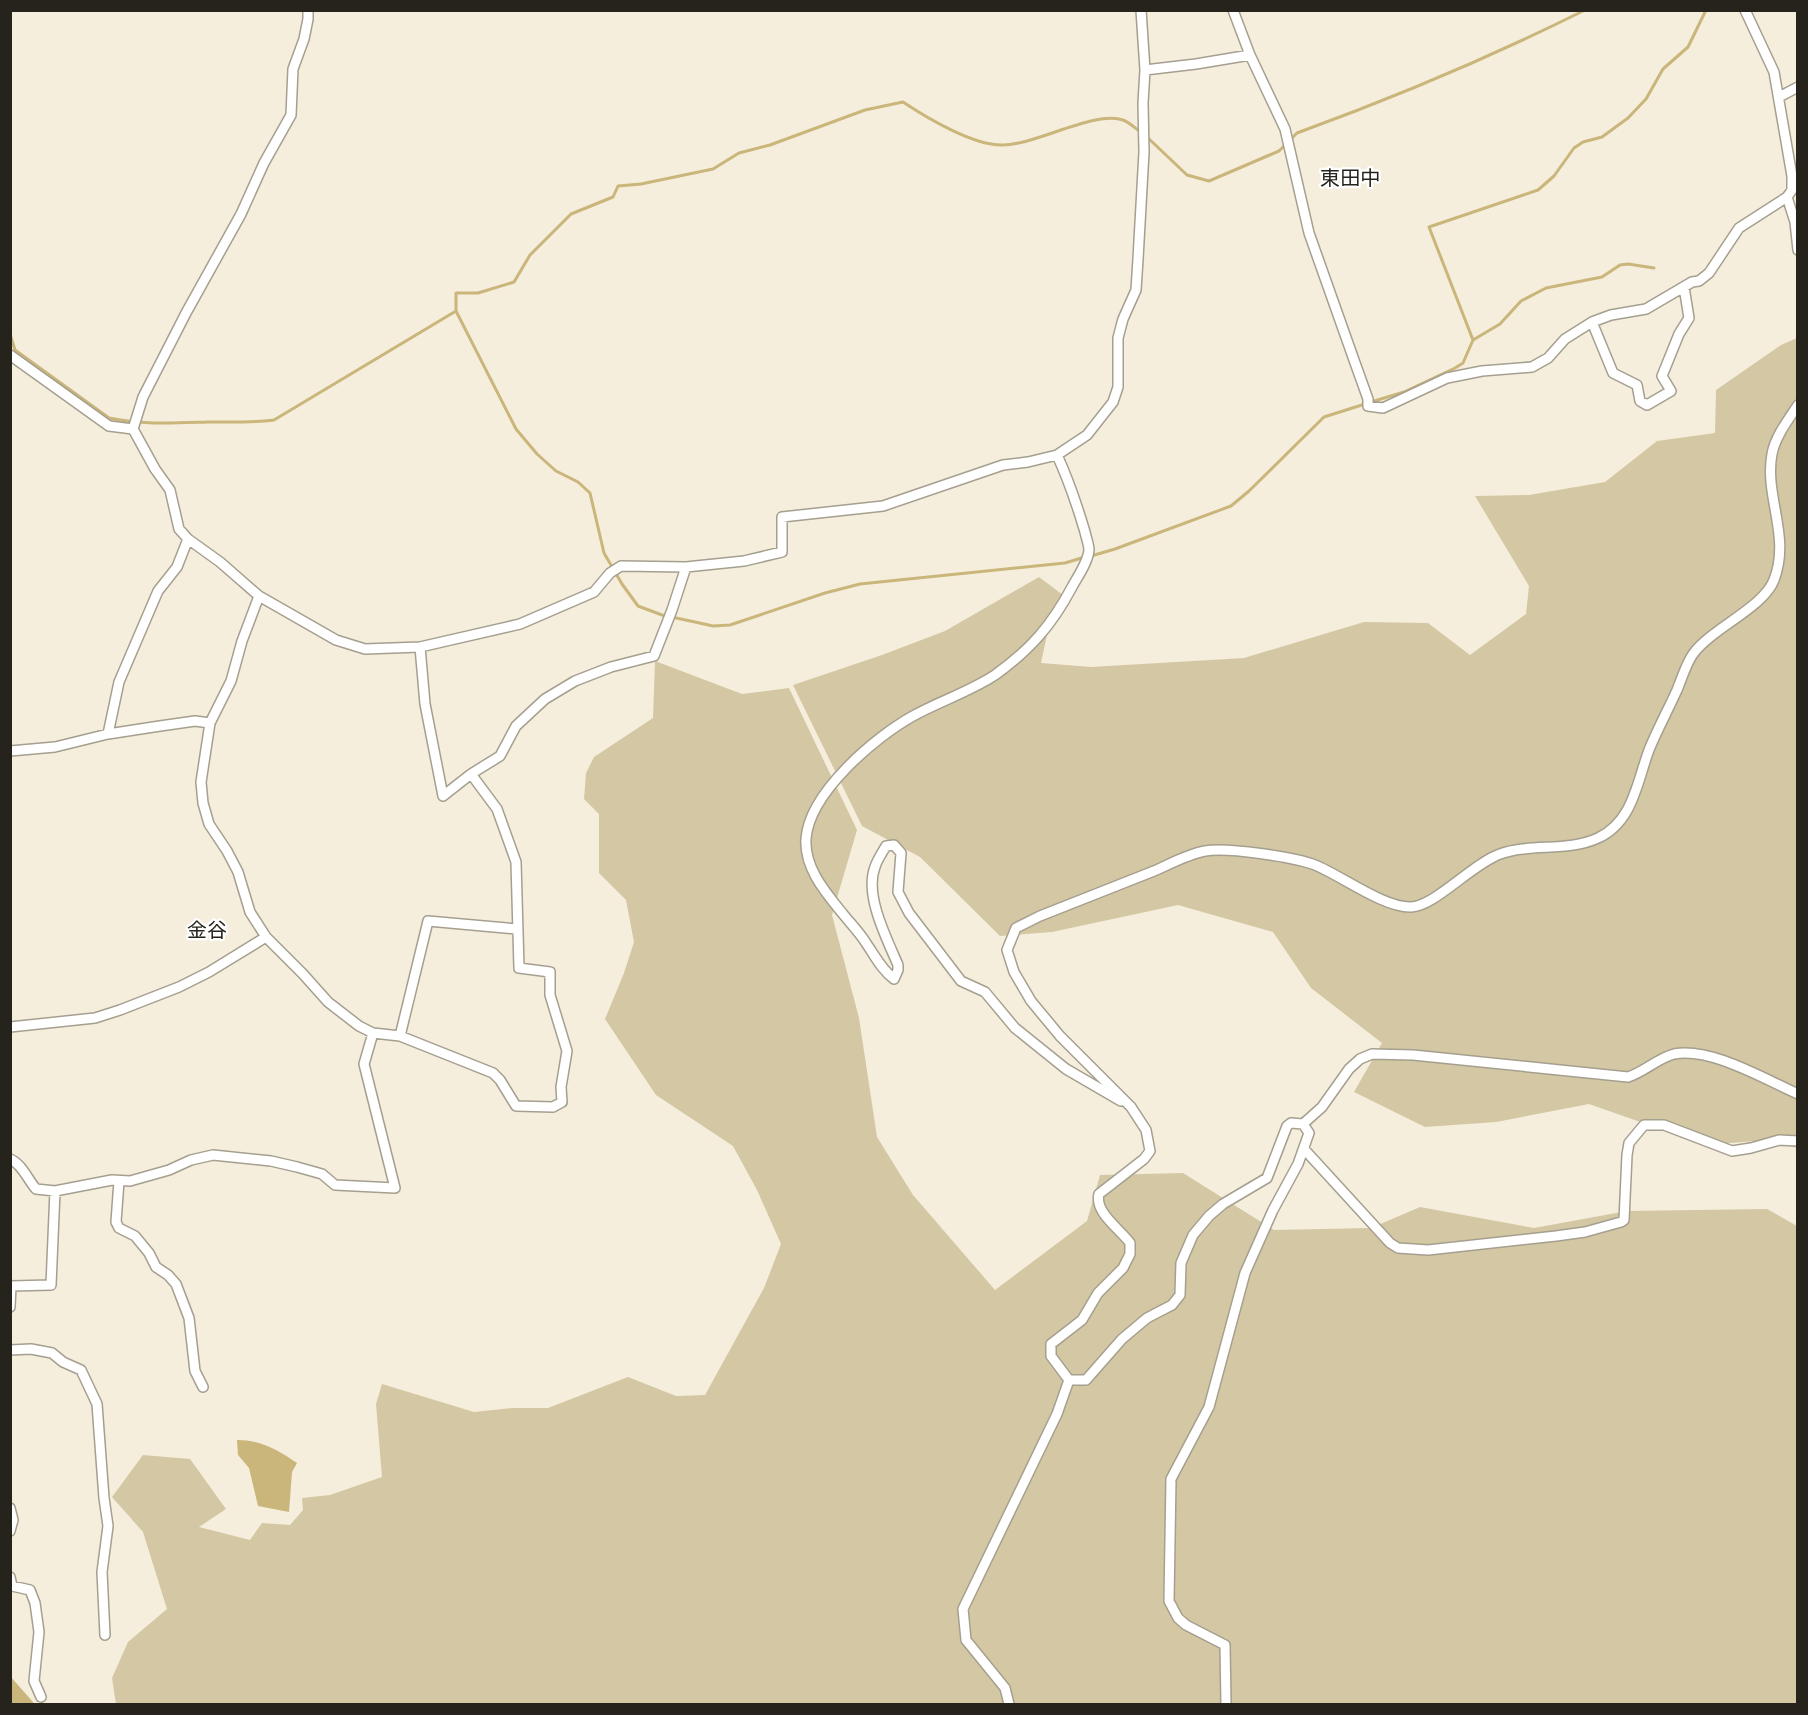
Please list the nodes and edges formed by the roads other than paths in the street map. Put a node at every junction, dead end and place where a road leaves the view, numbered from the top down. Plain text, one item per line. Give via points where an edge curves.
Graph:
1 (308, 10) edge
2 (1140, 10) edge
3 (1233, 10) edge
4 (1744, 10) edge
5 (1250, 55) junction
6 (1145, 70) junction
7 (1797, 87) edge
8 (1779, 97) junction
9 (1787, 197) junction
10 (1797, 250) edge
11 (1684, 287) junction
12 (1592, 322) junction
13 (10, 355) edge
14 (1797, 405) edge
15 (133, 429) junction
16 (1057, 455) junction
17 (188, 538) junction
18 (686, 567) junction
19 (259, 596) junction
20 (420, 647) junction
21 (210, 723) junction
22 (108, 734) junction
23 (10, 751) edge
24 (471, 774) junction
25 (517, 929) junction
26 (266, 937) junction
27 (10, 1027) edge
28 (373, 1033) junction
29 (400, 1036) junction
30 (1797, 1094) edge
31 (1131, 1107) junction
32 (1303, 1124) junction
33 (1797, 1141) edge
34 (1305, 1149) junction
35 (10, 1160) edge
36 (119, 1180) junction
37 (55, 1191) junction
38 (10, 1307) edge
39 (10, 1350) edge
40 (1069, 1380) junction
41 (203, 1387) dead end
42 (10, 1508) edge
43 (10, 1531) edge
44 (10, 1577) edge
45 (105, 1635) dead end
46 (41, 1697) dead end
47 (1009, 1704) edge
48 (1226, 1704) edge

1 - 15 street via 304,39 293,69 291,115 142,398
2 - 6 street
3 - 5 street
4 - 8 street via 1774,72
5 - 6 street
5 - 12 street via 1285,129 1309,233 1368,406 1383,408 1447,378 1532,367
6 - 16 street via 1136,290 1118,338 1118,387 1113,402 1087,435
7 - 8 street
8 - 9 street via 1792,176 1792,190
9 - 10 street via 1795,222
9 - 11 street via 1739,228 1709,273
11 - 12 street via 1646,309
11 - 12 street via 1689,318 1662,376 1671,392 1647,405 1640,401 1637,385 1612,373
13 - 15 street via 109,426
14 - 31 street via 1772,453 1780,552 1773,582 1760,599 1709,637 1692,656 1649,751 1627,812 1600,838 1583,844 1501,853 1474,867 1429,902 1412,907 1392,904 1313,864 1247,852 1206,851 1040,915 1016,928 1006,950 1030,1001
15 - 17 street via 170,489 179,529
16 - 18 street via 1003,465 883,506 782,516 782,552 744,561
16 - 31 street via 1074,492 1089,549 1061,608 1041,636 1019,657 955,698 914,716 852,760 815,807 806,840 809,861 820,886 894,979 898,965 873,896 874,868 886,846 894,845 902,853 898,892 909,914 961,981 985,992 1015,1028 1066,1069
17 - 19 street
17 - 22 street via 177,567 158,591 119,682
18 - 20 street via 621,567 610,573 594,592 520,624
18 - 24 street via 654,656 610,667 545,699 516,726 500,756
19 - 20 street via 336,640 365,649
19 - 21 street via 231,681
20 - 24 street via 424,704 443,796
21 - 22 street via 195,721
21 - 26 street via 201,782 203,803 209,824 238,872 250,912
22 - 23 street via 55,747
24 - 25 street via 497,809 516,862
25 - 29 street via 428,921
25 - 29 street via 519,968 550,972 550,995 567,1051 562,1102 553,1107 516,1106 493,1073
26 - 27 street via 209,972 120,1010 94,1018
26 - 28 street via 328,1002
28 - 29 street
28 - 36 street via 364,1064 395,1188 335,1185 322,1174 288,1165 213,1155 130,1181
30 - 32 street via 1732,1064 1696,1054 1674,1054 1628,1077 1372,1054 1349,1070 1322,1107
31 - 40 street via 1146,1130 1150,1151 1137,1166 1099,1194 1097,1201 1130,1243 1130,1254 1123,1269 1098,1293 1082,1320 1051,1344 1051,1356
32 - 34 street via 1309,1133
32 - 40 street via 1287,1126 1267,1178 1223,1204 1193,1235 1181,1263 1180,1295 1172,1305 1147,1318 1122,1339 1086,1380
33 - 34 street via 1779,1140 1732,1151 1664,1125 1644,1125 1629,1143 1621,1222 1585,1232 1428,1250 1398,1248 1390,1243
34 - 48 street via 1245,1273 1209,1407 1171,1479 1169,1601 1186,1625 1225,1645
35 - 37 street via 18,1162 36,1190
36 - 37 street
36 - 41 street via 116,1222 141,1242 156,1267 176,1284 190,1327 195,1371
37 - 38 street via 51,1285 11,1286
39 - 45 street via 52,1353 81,1370 94,1395 108,1526 102,1572
40 - 47 street via 1057,1414 963,1609 966,1640 1005,1688
42 - 43 street
44 - 46 street via 12,1586 30,1590 34,1603 39,1632 34,1680

